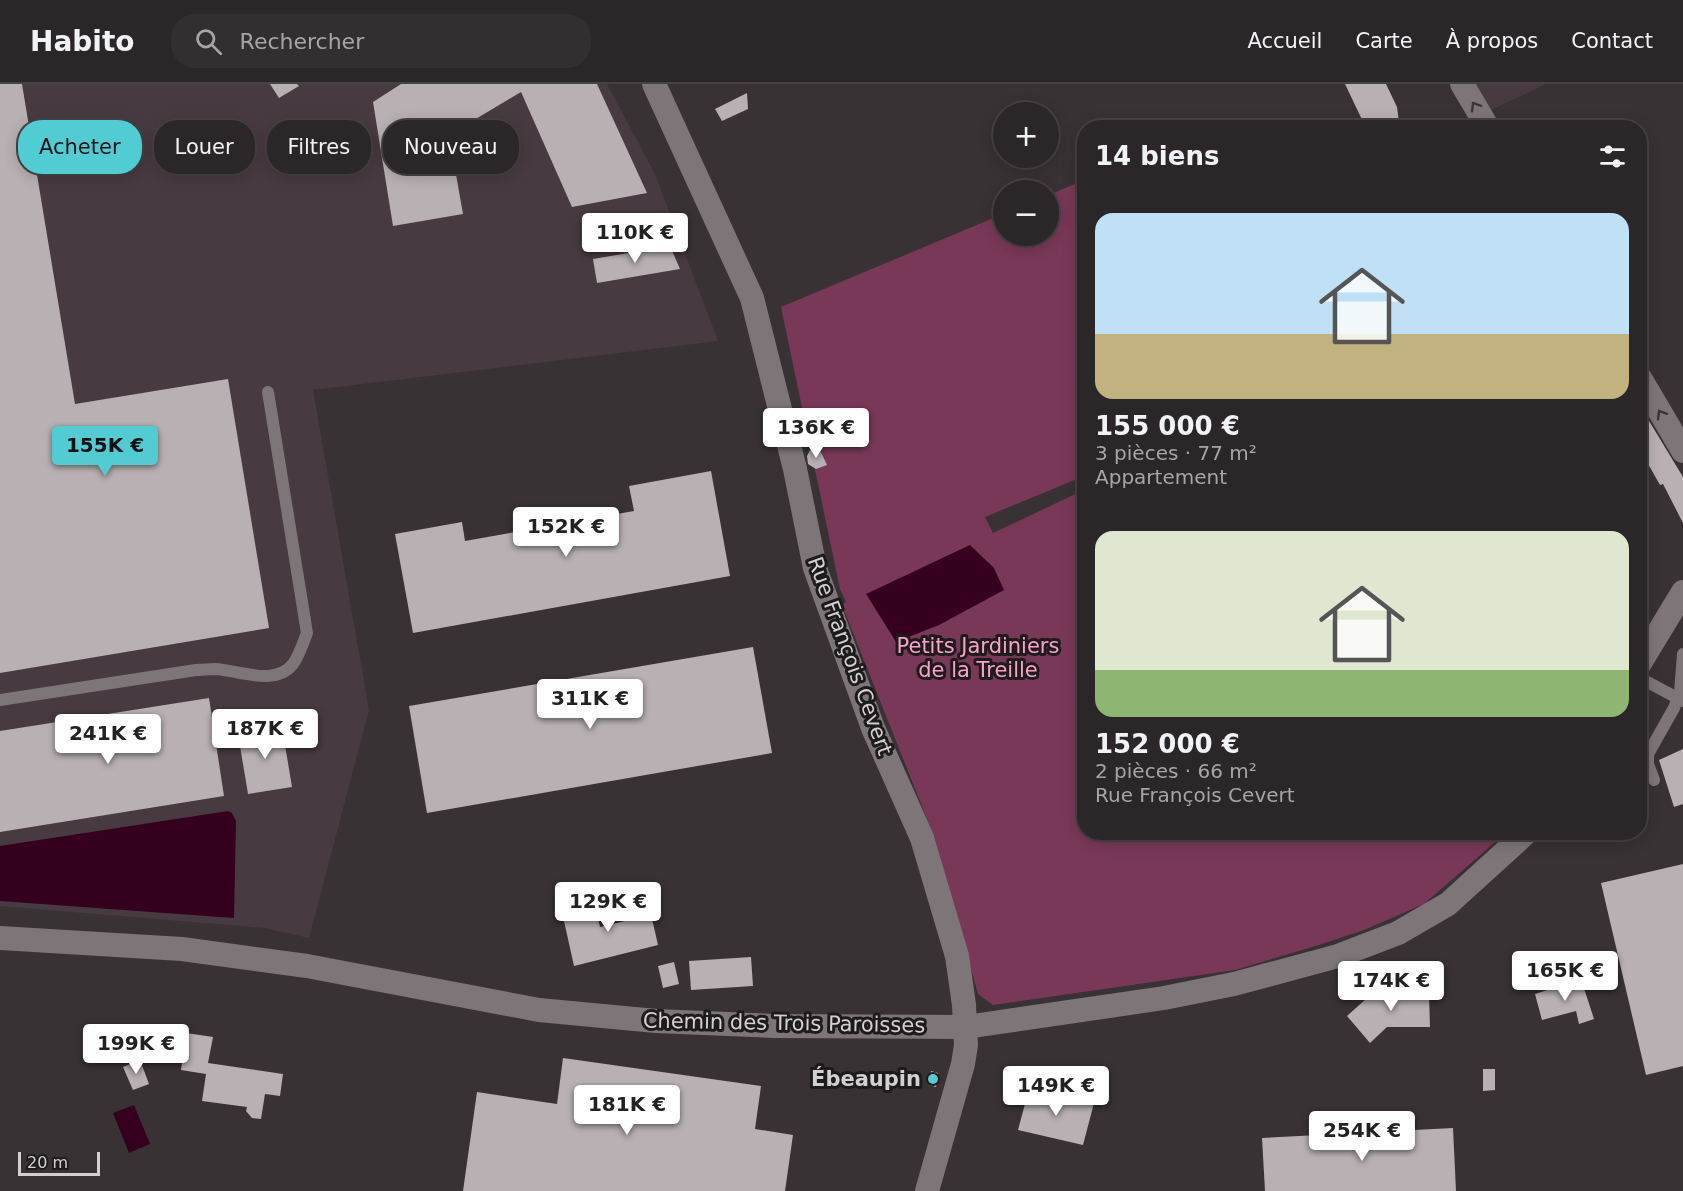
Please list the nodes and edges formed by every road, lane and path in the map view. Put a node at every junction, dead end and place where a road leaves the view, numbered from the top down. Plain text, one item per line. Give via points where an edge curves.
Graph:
1 (654, 84) edge
2 (1462, 84) edge
3 (1483, 120) edge
4 (1647, 390) edge
5 (268, 392) dead end
6 (1683, 450) edge
7 (1683, 592) edge
8 (1647, 651) edge
9 (1683, 654) edge
10 (1647, 682) edge
11 (0, 700) edge
12 (1680, 700) edge
13 (1654, 780) dead end
14 (1518, 840) edge
15 (0, 938) edge
16 (966, 1027) junction
17 (927, 1191) edge

1 - 16 street, Rue François Cevert via 752,298 795,469 815,568 873,728 922,838 957,956
3 -> 2 street
6 -> 4 street
5 - 11 lane via 307,633 292,665 262,676 196,670
7 - 8 street
9 - 12 lane
10 - 12 lane
12 - 13 lane via 1647,754
14 - 16 street, Chemin des Trois Paroisses via 1448,904 1398,933 1338,956 1164,998
15 - 16 street, Chemin des Trois Paroisses via 182,949 307,966 539,1010 632,1019 774,1026
16 - 17 street, Rue François Cevert via 963,1064

